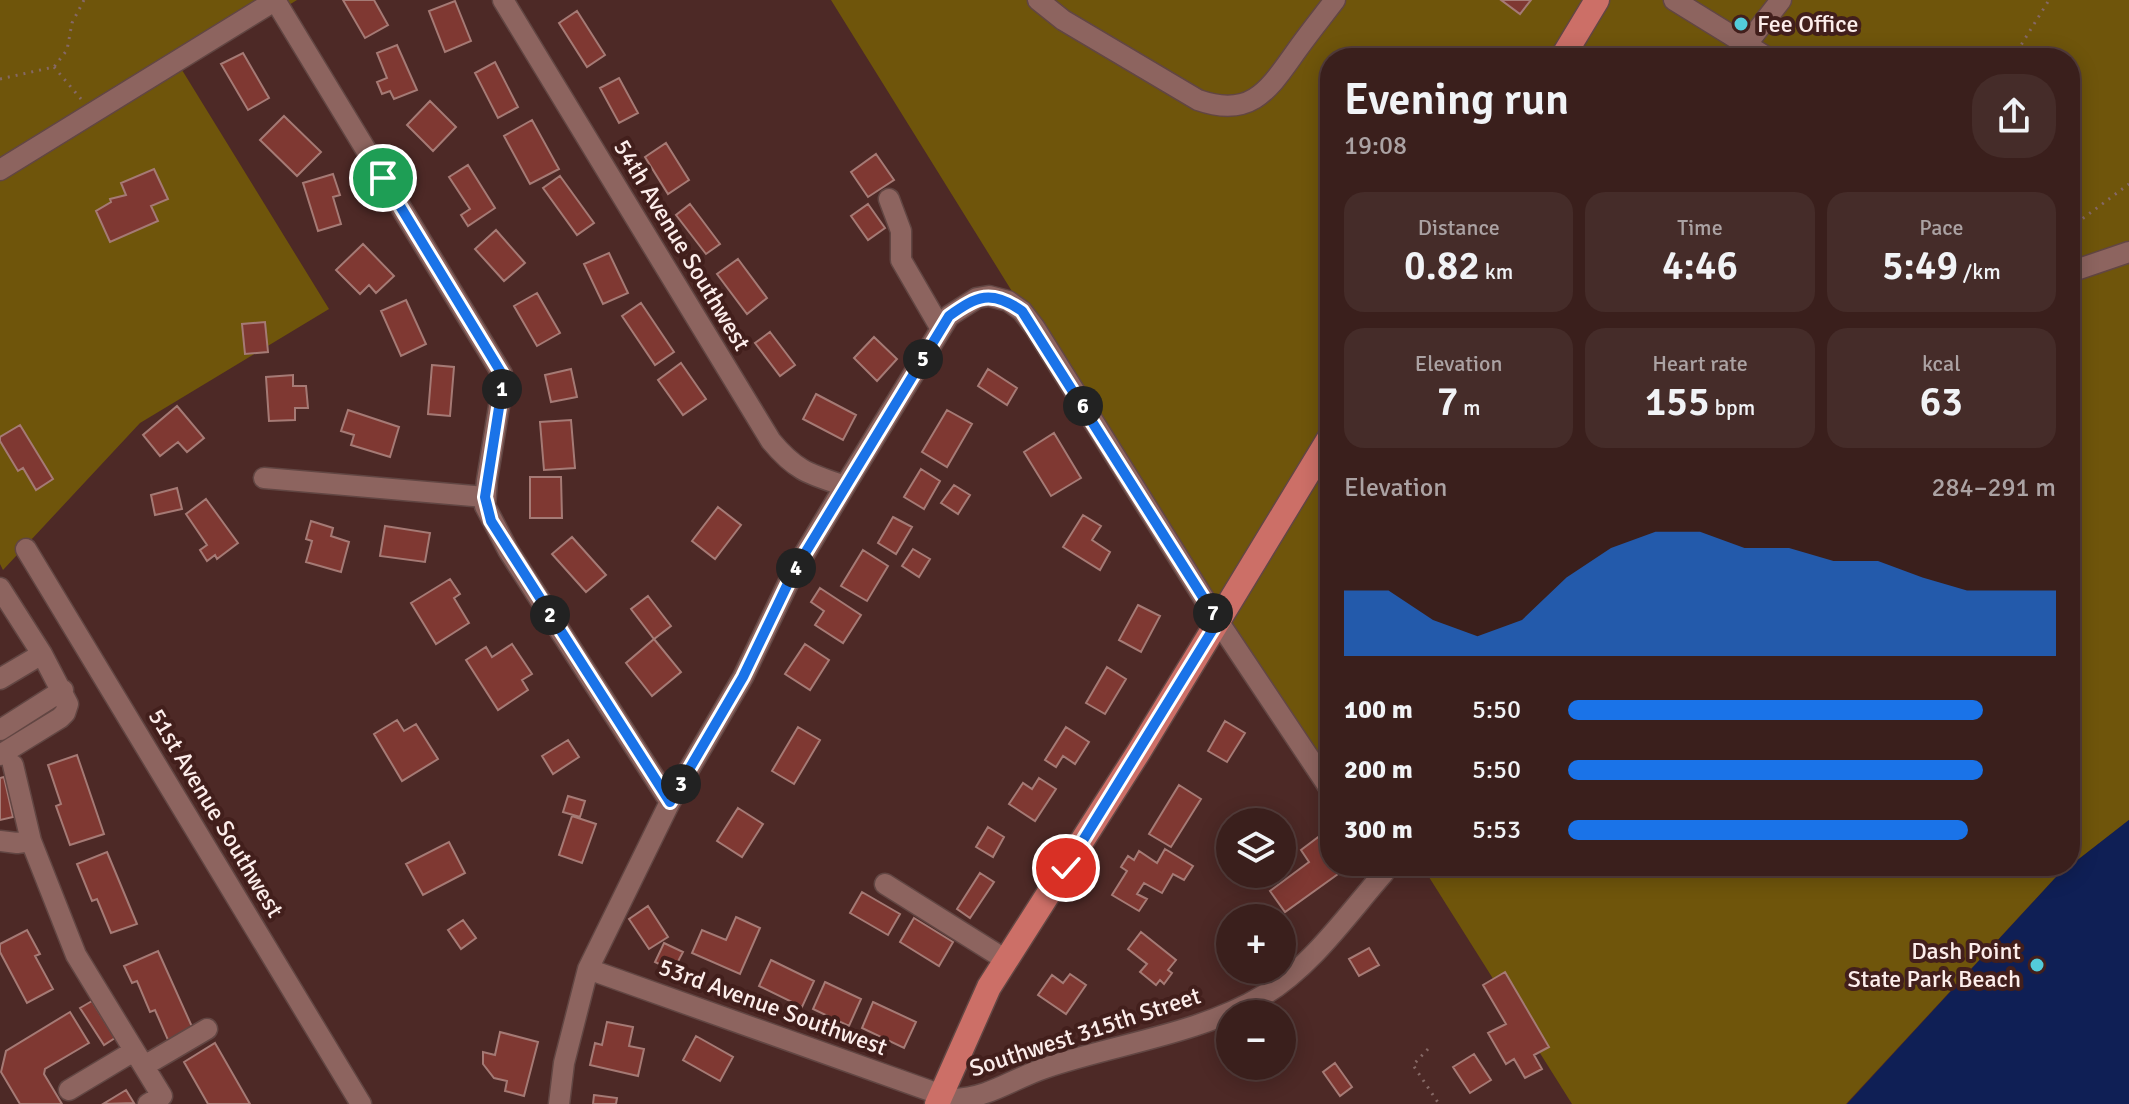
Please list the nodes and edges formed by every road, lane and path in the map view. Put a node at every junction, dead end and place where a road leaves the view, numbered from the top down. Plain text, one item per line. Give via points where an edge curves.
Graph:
1 (84, 0) edge
2 (276, 0) edge
3 (503, 0) edge
4 (1038, 0) edge
5 (1335, 0) edge
6 (1597, 0) edge
7 (1674, 0) edge
8 (1781, 0) edge
9 (2049, 0) edge
10 (1568, 48) edge
11 (1740, 48) edge
12 (1748, 48) edge
13 (2019, 48) edge
14 (54, 67) junction
15 (0, 79) edge
16 (92, 91) dead end
17 (0, 170) edge
18 (2129, 184) edge
19 (889, 199) dead end
20 (2080, 221) edge
21 (2129, 252) edge
22 (2080, 269) edge
23 (941, 329) junction
24 (1320, 453) edge
25 (264, 478) dead end
26 (845, 486) junction
27 (485, 497) junction
28 (26, 549) dead end
29 (0, 588) edge
30 (1218, 621) junction
31 (42, 654) junction
32 (0, 679) edge
33 (63, 690) junction
34 (0, 730) edge
35 (6, 760) edge
36 (1320, 774) edge
37 (670, 802) junction
38 (0, 841) edge
39 (31, 841) junction
40 (1375, 876) edge
41 (885, 884) dead end
42 (1006, 960) junction
43 (588, 969) junction
44 (207, 1029) dead end
45 (1428, 1049) dead end
46 (139, 1059) junction
47 (69, 1090) dead end
48 (938, 1099) edge
49 (155, 1100) edge
50 (984, 1100) edge
51 (361, 1104) edge
52 (559, 1104) edge
53 (1439, 1104) edge

1 - 14 path via 67,50
2 - 17 street
2 - 27 street via 502,374
3 - 26 street, 54th Avenue Southwest via 771,441 788,462 806,473
4 - 5 street via 1063,20 1218,107 1255,100 1273,85
6 - 10 main road
7 - 11 street
8 - 12 street
9 - 13 path
14 - 15 path
14 - 16 path via 79,100
18 - 20 path
19 - 23 street via 901,231 901,260
21 - 22 street
23 - 26 street
23 - 30 street via 949,316 977,298 989,296 1015,306 1035,328
24 - 30 main road
25 - 27 street
26 - 37 street
27 - 37 street via 491,521 508,550
28 - 51 street, 51st Avenue Southwest
29 - 31 street
30 - 36 street
30 - 42 main road
31 - 32 street
31 - 33 street
33 - 34 street
33 - 35 street via 65,713
35 - 39 street
37 - 43 street
38 - 39 street
39 - 46 street via 76,955
40 - 50 street, Southwest 315th Street via 1301,967 1265,995 1188,1027 1043,1068
41 - 42 street
42 - 48 main road
43 - 48 street, 53rd Avenue Southwest
43 - 52 street
44 - 46 street
45 - 53 path via 1413,1065
46 - 47 street
46 - 49 street
48 - 50 street, Southwest 315th Street

